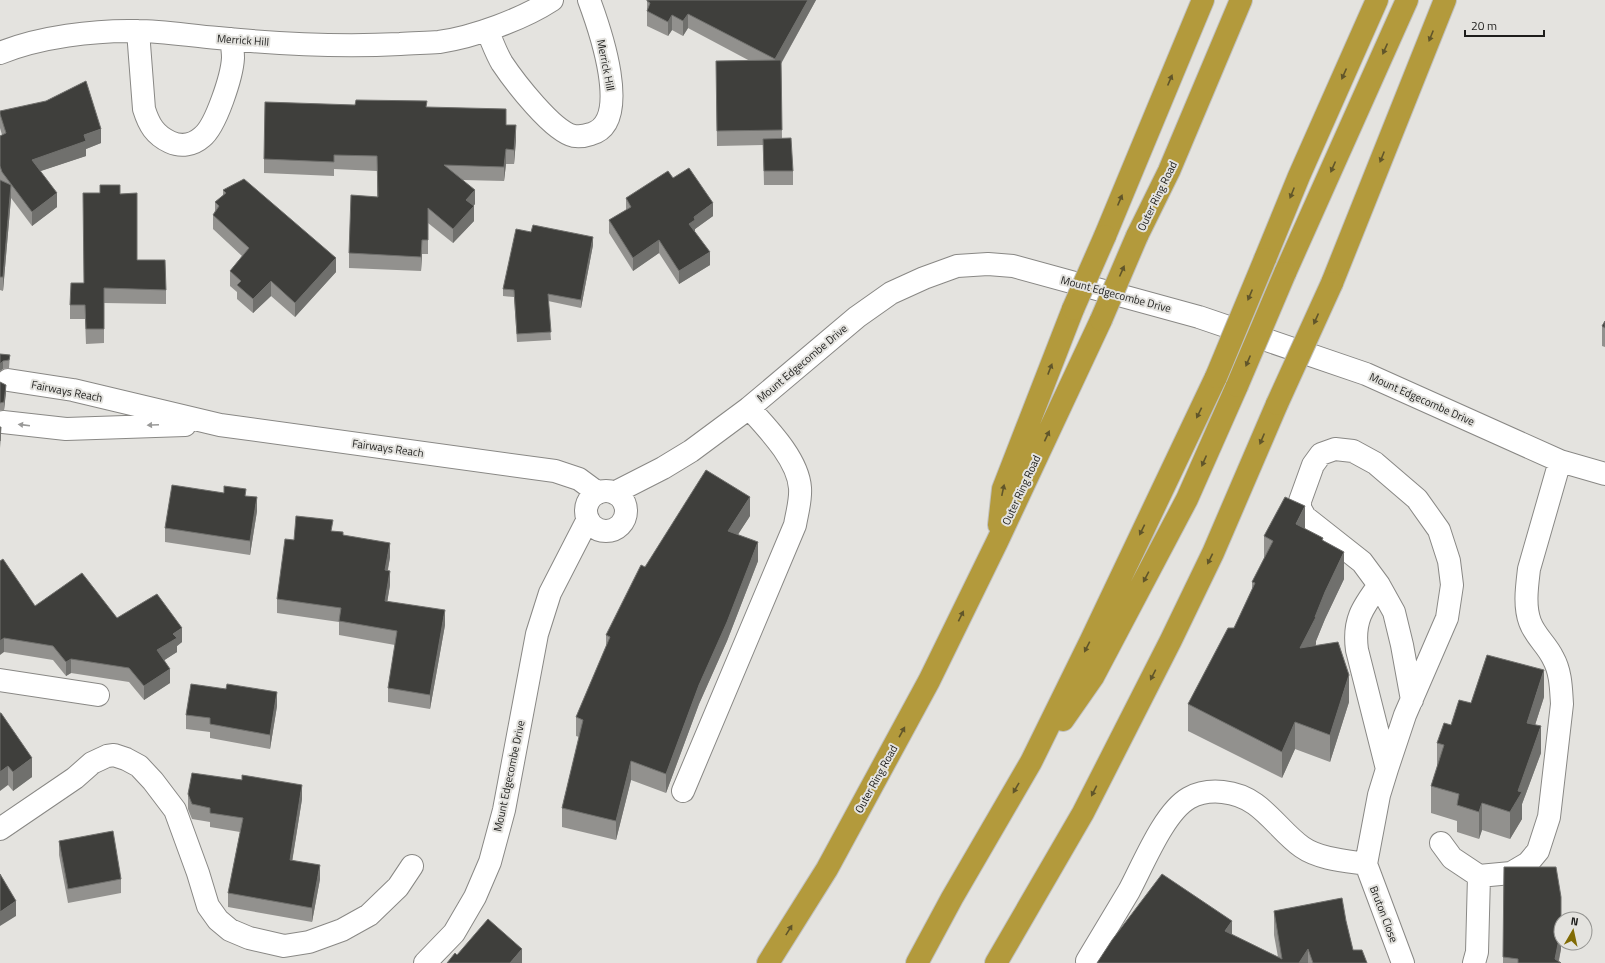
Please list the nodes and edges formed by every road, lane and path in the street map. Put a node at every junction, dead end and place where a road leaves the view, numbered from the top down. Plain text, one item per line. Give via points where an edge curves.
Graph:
1 (589, 0) edge
2 (1203, 0) edge
3 (1236, 0) edge
4 (1241, 0) edge
5 (1377, 0) edge
6 (1406, 0) edge
7 (1445, 0) edge
8 (540, 3) edge
9 (487, 30) junction
10 (138, 31) junction
11 (231, 39) junction
12 (0, 53) edge
13 (1169, 171) junction
14 (8, 380) dead end
15 (749, 408) junction
16 (3, 422) dead end
17 (220, 425) junction
18 (1560, 461) junction
19 (1605, 474) edge
20 (603, 508) junction
21 (997, 542) junction
22 (1379, 585) junction
23 (0, 680) edge
24 (98, 694) dead end
25 (1412, 700) junction
26 (1031, 762) junction
27 (1387, 770) junction
28 (683, 791) dead end
29 (0, 829) edge
30 (1441, 843) dead end
31 (1366, 864) junction
32 (412, 866) dead end
33 (1480, 876) junction
34 (1087, 961) dead end
35 (425, 963) edge
36 (768, 963) edge
37 (917, 963) edge
38 (996, 963) edge
39 (1403, 963) edge
40 (1474, 963) edge

1 - 9 street, Merrick Hill via 611,79 612,98 606,122 596,133 583,137 573,136 559,128 526,95 502,62
21 -> 2 highway, bridge via 1002,488 1073,309
3 - 13 highway
4 - 13 highway, Outer Ring Road
5 -> 26 highway, bridge via 1299,176 1216,377
6 -> 26 highway, bridge via 1187,500 1093,677
7 -> 38 highway, bridge via 1332,283 1213,553 1083,813
8 - 9 street, Merrick Hill
9 - 11 street, Merrick Hill via 440,42 364,46
10 - 11 street, Merrick Hill
10 - 11 street via 144,110 148,121 162,138 182,145 191,144 202,137 217,113 233,59
10 - 12 street, Merrick Hill via 49,38
21 -> 13 highway, Outer Ring Road, bridge
14 - 17 street, Fairways Reach via 73,390
15 - 18 street, Mount Edgecombe Drive via 857,317 891,293 957,266 1013,266 1199,317 1366,374
15 - 20 street, Mount Edgecombe Drive via 691,451
15 - 28 street via 774,436 795,468 800,487 799,503 795,524
17 -> 16 street, Fairways Reach via 66,430
17 - 20 street, Fairways Reach via 555,471 562,481
18 - 19 street, Mount Edgecombe Drive
18 - 33 street via 1529,569 1527,587 1527,613 1530,622 1534,632 1553,658 1561,687 1562,704 1549,817 1538,852 1528,863 1511,872
20 - 35 street, Mount Edgecombe Drive via 550,593 537,634 504,810 490,862 476,897 454,933
36 -> 21 highway, Outer Ring Road via 827,869 926,688
22 - 25 street via 1394,612
22 - 25 street via 1362,562 1305,517 1300,508 1300,501 1313,465 1326,451 1353,451 1375,463 1417,499 1439,530 1449,561 1452,585 1447,618
22 - 27 street via 1363,606 1355,636
23 - 24 street
25 - 27 street
26 -> 37 highway
27 - 31 street via 1379,795
29 - 32 street via 75,778 92,763 114,755 126,759 139,766 175,810 208,906 218,920 230,930 249,938 284,946 309,942 342,930 370,915 398,887
30 - 33 street via 1452,858
31 - 34 street via 1313,853 1302,848 1255,804 1220,791 1203,792 1188,798 1176,808 1165,824
31 - 39 street, Bruton Close
33 - 40 street via 1477,952

